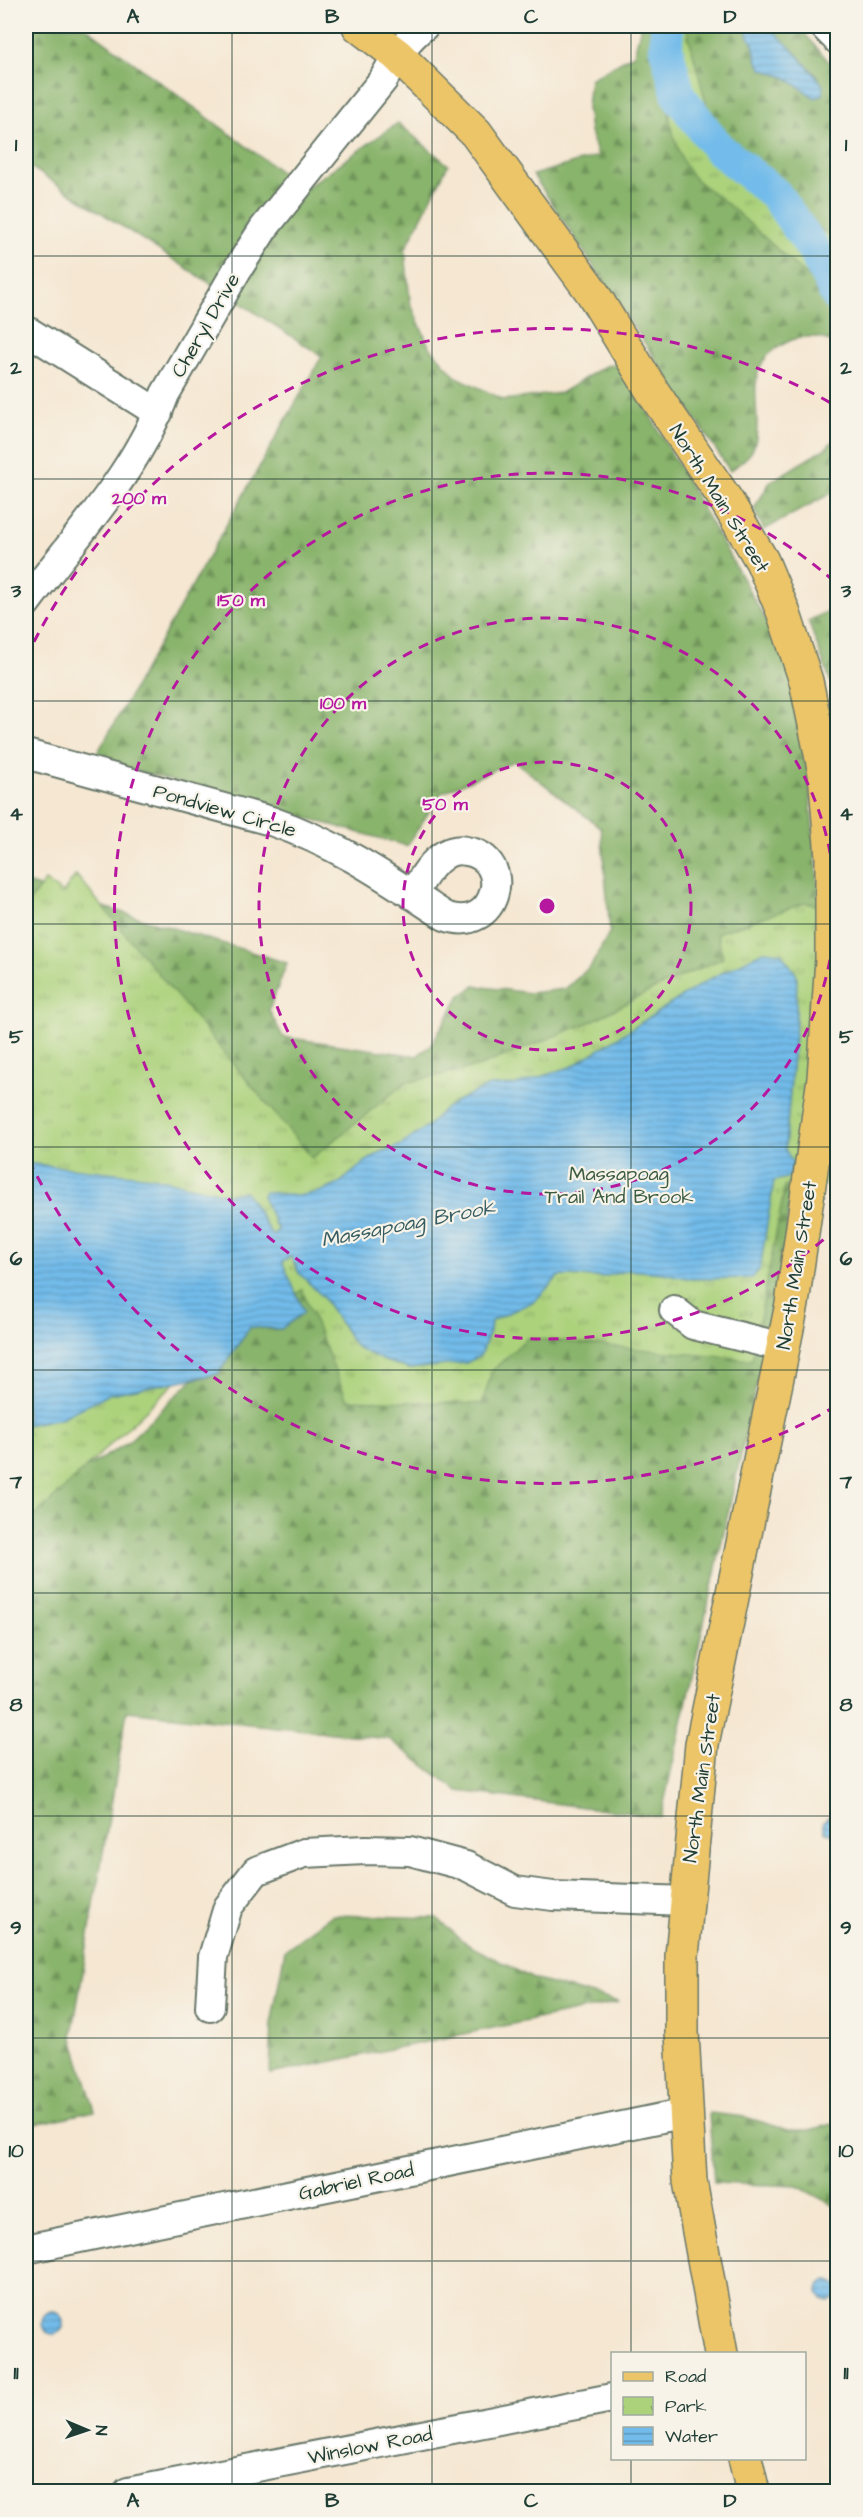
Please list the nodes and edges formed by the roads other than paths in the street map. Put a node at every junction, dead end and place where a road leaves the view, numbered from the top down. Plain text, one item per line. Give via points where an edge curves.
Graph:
1 (360, 26) edge
2 (424, 26) edge
3 (824, 26) edge
4 (837, 40) edge
5 (397, 55) junction
6 (26, 330) edge
7 (158, 413) junction
8 (26, 603) edge
9 (26, 754) edge
10 (412, 894) dead end
11 (674, 1310) dead end
12 (783, 1347) junction
13 (686, 1901) junction
14 (210, 2007) dead end
15 (686, 2113) junction
16 (26, 2249) edge
17 (721, 2352) edge
18 (611, 2398) edge
19 (746, 2460) edge
20 (128, 2492) edge
21 (753, 2492) edge

1 - 5 main road, North Main Street
2 - 5 street, Cheryl Drive
3 - 4 street
5 - 7 street, Cheryl Drive via 384,80 264,228 165,394
5 - 12 main road, North Main Street via 476,133 592,292 762,561 806,681 825,773 832,856 832,959 824,1078
6 - 7 street
7 - 8 street, Cheryl Drive via 128,469
9 - 10 street, Pondview Circle via 299,831 355,858
11 - 12 street via 693,1325
12 - 13 main road, North Main Street via 702,1744
13 - 14 street via 515,1892 466,1866 410,1851 304,1853 256,1871 228,1907 213,1957
13 - 15 main road, North Main Street via 681,1956
15 - 16 street, Gabriel Road
15 - 17 main road, North Main Street via 690,2181
18 - 20 street, Winslow Road
19 - 21 main road

